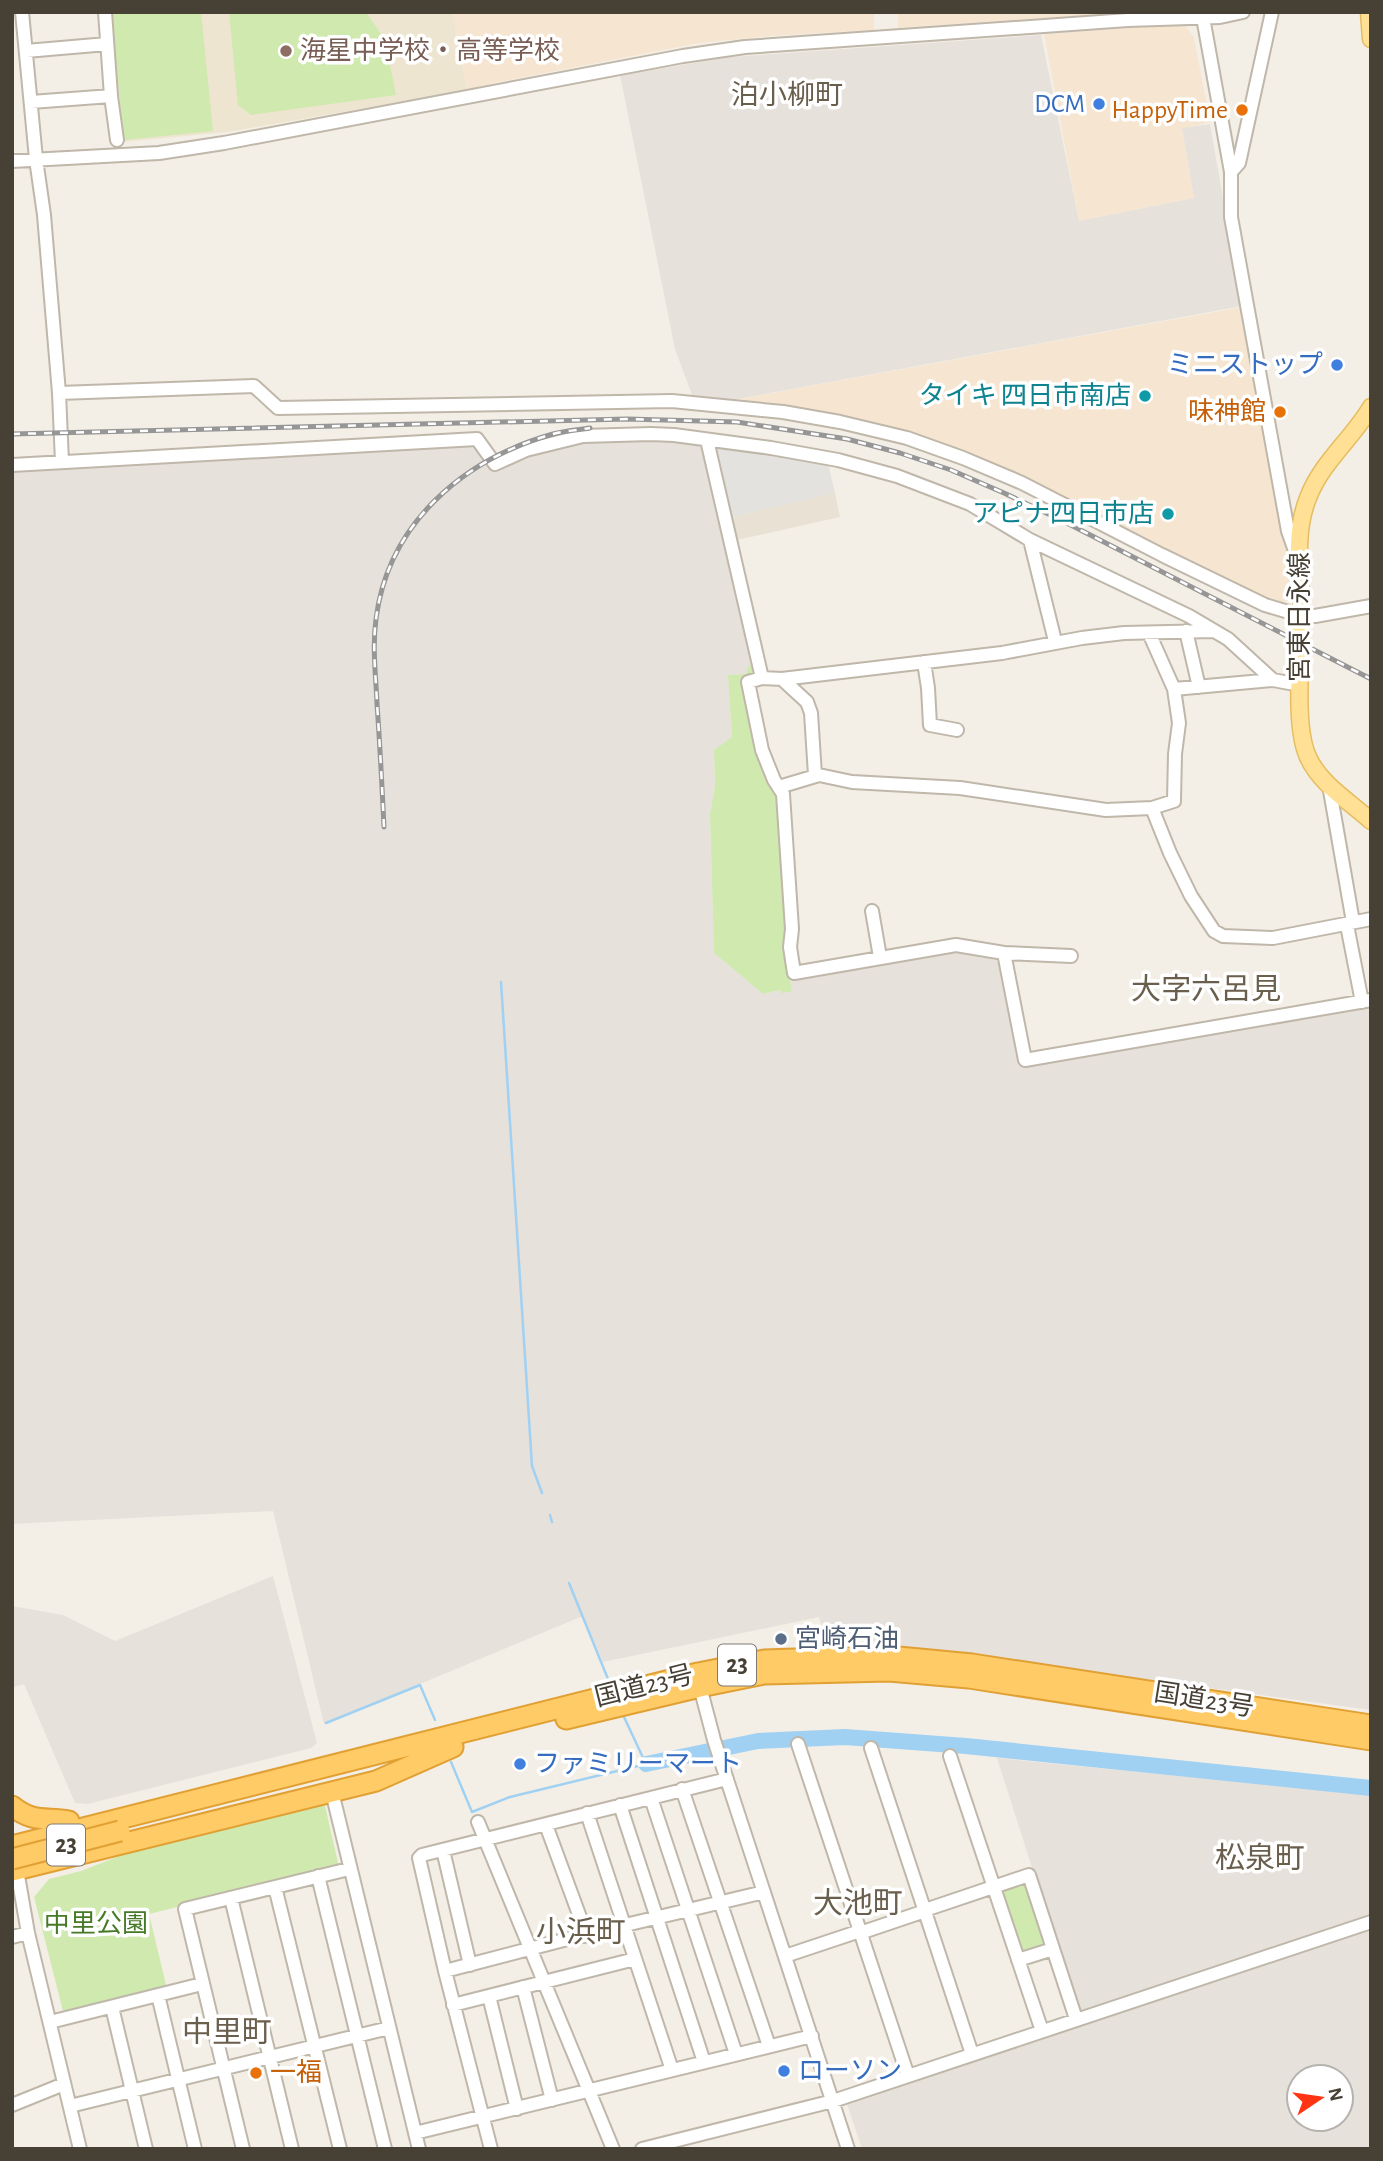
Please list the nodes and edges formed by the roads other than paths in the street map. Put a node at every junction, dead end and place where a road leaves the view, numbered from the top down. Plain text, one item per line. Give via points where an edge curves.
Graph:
1 (22, 12) edge
2 (105, 12) edge
3 (1242, 12) edge
4 (1272, 12) edge
5 (1369, 12) edge
6 (1203, 14) edge
7 (1371, 39) edge
8 (107, 44) junction
9 (26, 51) junction
10 (111, 96) junction
11 (31, 103) junction
12 (117, 140) dead end
13 (36, 159) junction
14 (12, 161) edge
15 (1231, 172) junction
16 (59, 393) junction
17 (1371, 407) edge
18 (707, 440) junction
19 (62, 462) junction
20 (12, 465) edge
21 (1030, 540) junction
22 (1300, 550) junction
23 (1371, 606) edge
24 (1302, 616) junction
25 (1186, 631) junction
26 (1214, 631) junction
27 (1149, 633) junction
28 (1055, 641) junction
29 (924, 662) junction
30 (762, 678) junction
31 (782, 679) junction
32 (1273, 680) junction
33 (1300, 685) junction
34 (1199, 687) junction
35 (1174, 689) junction
36 (957, 730) dead end
37 (814, 775) junction
38 (1329, 785) junction
39 (779, 787) junction
40 (1152, 808) junction
41 (1371, 821) edge
42 (872, 911) dead end
43 (1371, 919) edge
44 (1350, 923) junction
45 (1004, 953) junction
46 (1071, 956) dead end
47 (880, 957) junction
48 (1366, 1001) edge
49 (699, 1680) junction
50 (1371, 1725) edge
51 (1371, 1740) edge
52 (451, 1741) junction
53 (798, 1744) dead end
54 (871, 1748) dead end
55 (950, 1756) dead end
56 (727, 1779) junction
57 (682, 1789) junction
58 (332, 1792) junction
59 (651, 1798) junction
60 (620, 1805) junction
61 (12, 1806) edge
62 (587, 1813) junction
63 (69, 1821) junction
64 (478, 1822) dead end
65 (546, 1825) junction
66 (12, 1836) edge
67 (486, 1839) junction
68 (443, 1850) junction
69 (13, 1859) edge
70 (349, 1869) junction
71 (318, 1877) junction
72 (993, 1886) junction
73 (275, 1887) junction
74 (12, 1892) edge
75 (764, 1892) junction
76 (232, 1898) junction
77 (720, 1903) junction
78 (925, 1910) junction
79 (689, 1911) junction
80 (657, 1919) junction
81 (1371, 1922) edge
82 (624, 1927) junction
83 (860, 1932) junction
84 (28, 1933) junction
85 (584, 1936) junction
86 (12, 1937) edge
87 (531, 1949) junction
88 (1053, 1949) junction
89 (785, 1956) junction
90 (635, 1959) junction
91 (1018, 1960) junction
92 (470, 1965) junction
93 (445, 1971) junction
94 (545, 1982) junction
95 (202, 1984) junction
96 (523, 1987) junction
97 (158, 1995) junction
98 (489, 1996) junction
99 (453, 2004) junction
100 (111, 2007) junction
101 (1076, 2020) junction
102 (50, 2022) junction
103 (389, 2028) junction
104 (1042, 2031) junction
105 (357, 2036) junction
106 (812, 2036) junction
107 (314, 2046) junction
108 (769, 2046) junction
109 (736, 2054) junction
110 (972, 2054) junction
111 (270, 2057) junction
112 (704, 2062) junction
113 (223, 2069) junction
114 (672, 2070) junction
115 (908, 2076) junction
116 (178, 2080) junction
117 (64, 2084) junction
118 (132, 2091) junction
119 (589, 2091) junction
120 (552, 2100) junction
121 (833, 2101) junction
122 (12, 2105) edge
123 (70, 2106) junction
124 (517, 2109) junction
125 (482, 2118) junction
126 (415, 2133) junction
127 (80, 2149) edge
128 (146, 2149) edge
129 (195, 2149) edge
130 (243, 2149) edge
131 (292, 2149) edge
132 (340, 2149) edge
133 (385, 2149) edge
134 (419, 2149) edge
135 (491, 2149) edge
136 (613, 2149) edge
137 (642, 2149) edge
138 (849, 2149) edge

1 - 9 street
2 - 8 street
3 - 6 street via 1220,17
4 - 15 street via 1239,163
5 - 7 main road
6 - 13 street via 746,47 224,143 159,153
6 - 15 street
8 - 9 street
8 - 10 street
9 - 11 street
10 - 11 street
10 - 12 street
11 - 13 street
13 - 14 street
13 - 16 street
15 - 22 street via 1231,217 1286,519 1291,542
16 - 19 street
16 - 24 street via 254,386 278,408 672,401 783,412 907,438 962,458 1022,483 1265,605
17 - 22 main road, 宮東日永線 via 1316,480 1300,526
18 - 19 street via 674,435 583,436 517,453 495,464 477,439
18 - 21 street via 805,453 884,472 970,504
18 - 30 street
19 - 20 street
21 - 26 street
21 - 28 street
22 - 24 main road, 宮東日永線
23 - 24 street
24 - 33 main road, 宮東日永線
25 - 26 street
25 - 27 street
25 - 34 street
26 - 32 street
27 - 28 street
27 - 35 street
28 - 29 street
29 - 31 street
29 - 36 street via 930,725
30 - 31 street
30 - 39 street via 748,682 762,750
31 - 37 street via 807,702 811,713
32 - 33 street
32 - 34 street
33 - 38 main road, 宮東日永線 via 1304,746
34 - 35 street
35 - 40 street via 1179,723 1174,801
37 - 39 street
37 - 40 street via 852,782 960,788 1106,810
38 - 41 main road, 宮東日永線
38 - 44 street
39 - 47 street via 794,973
40 - 44 street via 1191,896 1214,931 1262,939
42 - 47 street
43 - 44 street
44 - 48 street
45 - 46 street
45 - 47 street via 956,945
45 - 48 street via 1025,1060
49 - 50 highway, 国道23号 / 23 via 764,1660 888,1656 972,1664
49 - 51 highway, 国道23号 / 23 via 889,1671 969,1678
49 - 52 highway, 国道23号 / 23
49 - 56 street
52 - 58 highway via 376,1781
52 - 63 highway via 324,1758
52 - 69 highway, 国道23号 / 23, bridge via 118,1826
53 - 83 street
54 - 78 street
55 - 72 street
56 - 57 street
56 - 75 street
57 - 59 street
57 - 77 street
58 - 69 highway
58 - 70 street
59 - 60 street
59 - 79 street
60 - 62 street
60 - 80 street
61 - 63 highway via 38,1820
62 - 65 street
62 - 82 street
63 - 66 highway
64 - 67 street
65 - 67 street
65 - 85 street
67 - 68 street
67 - 87 street
68 - 92 street
68 - 93 street via 419,1858
69 - 84 street
70 - 71 street
70 - 103 street
71 - 73 street
71 - 105 street
72 - 78 street
72 - 88 street via 1029,1875
72 - 91 street
73 - 76 street
73 - 107 street
74 - 84 street
75 - 77 street
75 - 89 street
76 - 95 street via 185,1909
76 - 111 street
77 - 79 street
77 - 108 street
78 - 83 street
78 - 110 street
79 - 80 street
79 - 109 street
80 - 82 street
80 - 112 street
81 - 101 street
82 - 85 street
82 - 90 street
83 - 89 street
83 - 115 street
84 - 86 street
84 - 102 street
85 - 87 street
87 - 92 street
87 - 94 street
88 - 91 street
88 - 101 street
89 - 106 street
90 - 94 street
90 - 114 street
91 - 104 street
92 - 93 street
93 - 99 street
94 - 96 street
94 - 119 street
95 - 97 street
95 - 113 street
96 - 98 street
96 - 120 street
97 - 100 street
97 - 116 street
98 - 99 street
98 - 124 street
99 - 125 street
100 - 102 street
100 - 118 street
101 - 104 street
102 - 117 street
103 - 105 street
103 - 126 street
104 - 110 street
105 - 107 street
105 - 133 street
106 - 108 street
106 - 121 street
107 - 111 street
107 - 132 street
108 - 109 street
109 - 112 street
110 - 115 street
111 - 113 street
111 - 131 street
112 - 114 street
113 - 116 street
113 - 130 street
114 - 119 street
115 - 121 street
116 - 118 street
116 - 129 street
117 - 122 street
117 - 123 street
118 - 123 street
118 - 128 street
119 - 120 street
119 - 136 street
120 - 124 street
121 - 137 street
121 - 138 street
123 - 127 street
124 - 125 street
125 - 126 street
125 - 135 street
126 - 134 street

